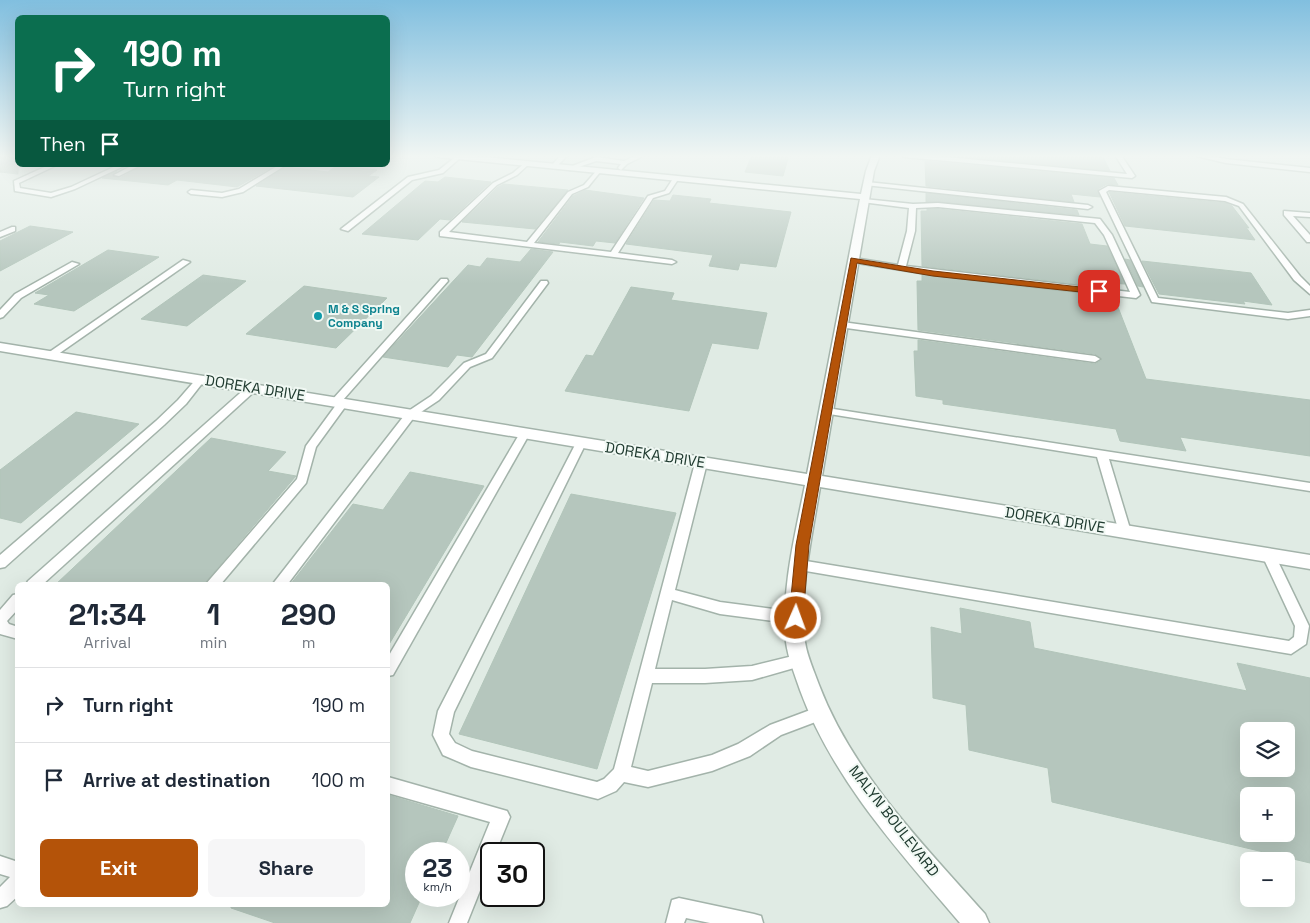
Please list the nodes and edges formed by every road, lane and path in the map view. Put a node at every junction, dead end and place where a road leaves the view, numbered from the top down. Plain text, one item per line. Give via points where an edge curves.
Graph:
1 (384, 198) edge
2 (480, 198) edge
3 (566, 198) edge
4 (649, 198) edge
5 (865, 198) edge
6 (882, 198) edge
7 (936, 198) edge
8 (1106, 198) edge
9 (1216, 198) edge
10 (913, 206) junction
11 (1088, 207) dead end
12 (1310, 216) edge
13 (12, 229) dead end
14 (345, 229) dead end
15 (0, 235) edge
16 (1310, 240) edge
17 (529, 244) junction
18 (613, 255) junction
19 (854, 260) junction
20 (186, 262) dead end
21 (672, 262) dead end
22 (75, 264) dead end
23 (901, 268) junction
24 (444, 281) dead end
25 (544, 283) dead end
26 (1310, 291) edge
27 (1310, 313) edge
28 (0, 315) edge
29 (842, 325) junction
30 (0, 346) edge
31 (51, 355) junction
32 (1095, 360) dead end
33 (201, 379) junction
34 (252, 388) junction
35 (339, 402) junction
36 (827, 411) junction
37 (411, 414) junction
38 (526, 433) junction
39 (581, 443) junction
40 (1102, 454) junction
41 (700, 462) junction
42 (815, 482) junction
43 (1310, 487) edge
44 (1125, 532) junction
45 (1268, 555) junction
46 (1310, 562) edge
47 (0, 563) edge
48 (800, 565) junction
49 (36, 582) edge
50 (215, 582) edge
51 (281, 582) edge
52 (668, 593) junction
53 (15, 602) edge
54 (796, 618) junction
55 (0, 619) edge
56 (0, 622) edge
57 (15, 632) edge
58 (801, 660) junction
59 (390, 667) edge
60 (646, 676) junction
61 (821, 713) junction
62 (622, 773) junction
63 (390, 787) edge
64 (0, 865) edge
65 (15, 870) edge
66 (15, 886) edge
67 (0, 899) edge
68 (458, 923) edge
69 (675, 923) edge
70 (754, 923) edge
71 (976, 923) edge

1 - 14 lane
2 - 17 lane via 443,234
3 - 17 lane
4 - 18 lane
5 - 19 street, MALYN BOULEVARD
6 - 10 lane
7 - 11 lane
8 - 27 lane via 1156,300 1288,316
9 - 26 lane via 1240,204
10 - 23 lane via 911,231
10 - 23 lane via 938,205 1097,220 1108,235 1136,295
12 - 16 lane via 1287,213
13 - 15 lane
17 - 18 lane
18 - 21 lane
19 - 23 lane
19 - 29 street, MALYN BOULEVARD
20 - 31 lane
22 - 28 lane via 18,296
24 - 35 lane
25 - 37 lane via 489,356 467,364 435,398
29 - 32 lane
29 - 36 street, MALYN BOULEVARD
30 - 31 street, DOREKA DRIVE
31 - 33 street, DOREKA DRIVE
33 - 34 street, DOREKA DRIVE
33 - 47 lane via 160,423
34 - 35 street, DOREKA DRIVE
34 - 49 lane
35 - 37 street, DOREKA DRIVE
35 - 50 lane via 311,446 302,480
36 - 40 lane
36 - 42 street, MALYN BOULEVARD
37 - 38 street, DOREKA DRIVE
37 - 51 lane
38 - 39 street, DOREKA DRIVE
38 - 59 lane
39 - 41 street, DOREKA DRIVE
39 - 62 lane via 446,711 441,734 449,749 471,759 598,791
40 - 43 lane
40 - 44 lane
41 - 42 street, DOREKA DRIVE
41 - 52 lane
42 - 44 street, DOREKA DRIVE
42 - 48 street, MALYN BOULEVARD
44 - 45 street, DOREKA DRIVE
45 - 46 street, DOREKA DRIVE
45 - 48 lane via 1302,626 1301,640 1291,648
48 - 54 street, MALYN BOULEVARD
52 - 54 lane via 720,608
52 - 60 lane
53 - 55 lane
54 - 58 street, MALYN BOULEVARD via 796,643
56 - 57 lane via 4,629
58 - 60 lane via 752,673
58 - 61 street, MALYN BOULEVARD via 810,691
60 - 62 lane
61 - 62 lane via 776,730 744,750 712,763 648,779
61 - 71 street, MALYN BOULEVARD via 834,740 891,823
63 - 68 lane via 501,817
64 - 65 lane
66 - 67 lane
69 - 70 lane via 679,907

